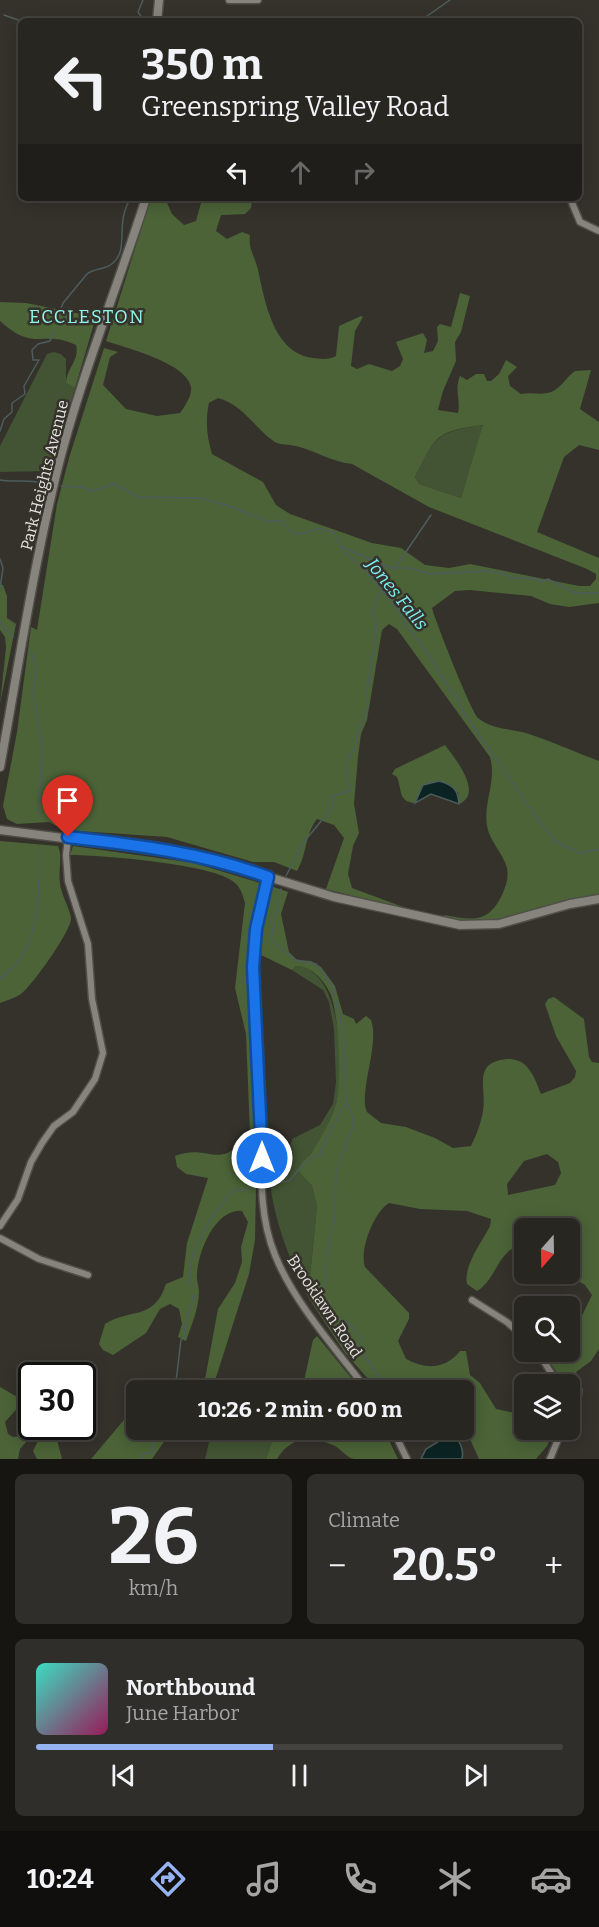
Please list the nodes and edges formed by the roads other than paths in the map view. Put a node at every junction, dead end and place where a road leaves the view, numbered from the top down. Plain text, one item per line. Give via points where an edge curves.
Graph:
1 (159, 0) edge
2 (229, 0) edge
3 (258, 0) edge
4 (157, 18) edge
5 (145, 201) edge
6 (571, 201) edge
7 (599, 231) edge
8 (0, 767) edge
9 (0, 830) edge
10 (68, 837) junction
11 (268, 877) junction
12 (599, 899) edge
13 (0, 1226) edge
14 (0, 1238) edge
15 (88, 1275) dead end
16 (472, 1300) dead end
17 (514, 1328) edge
18 (360, 1380) edge
19 (397, 1440) edge
20 (558, 1440) edge
21 (406, 1459) edge
22 (550, 1459) edge

1 - 4 main road
2 - 3 street
5 - 8 main road, Park Heights Avenue via 86,372 57,471
6 - 7 street via 580,222
9 - 10 main road
10 - 11 main road via 177,850
10 - 13 street via 68,881 88,944 103,1053 95,1078 73,1112 54,1126 42,1143 18,1199
11 - 12 main road via 364,905 474,926 499,924
11 - 18 street, Brooklawn Road via 256,929 253,967 265,1224 275,1256 294,1290
14 - 15 street via 39,1259
16 - 17 street
19 - 21 street
20 - 22 street

